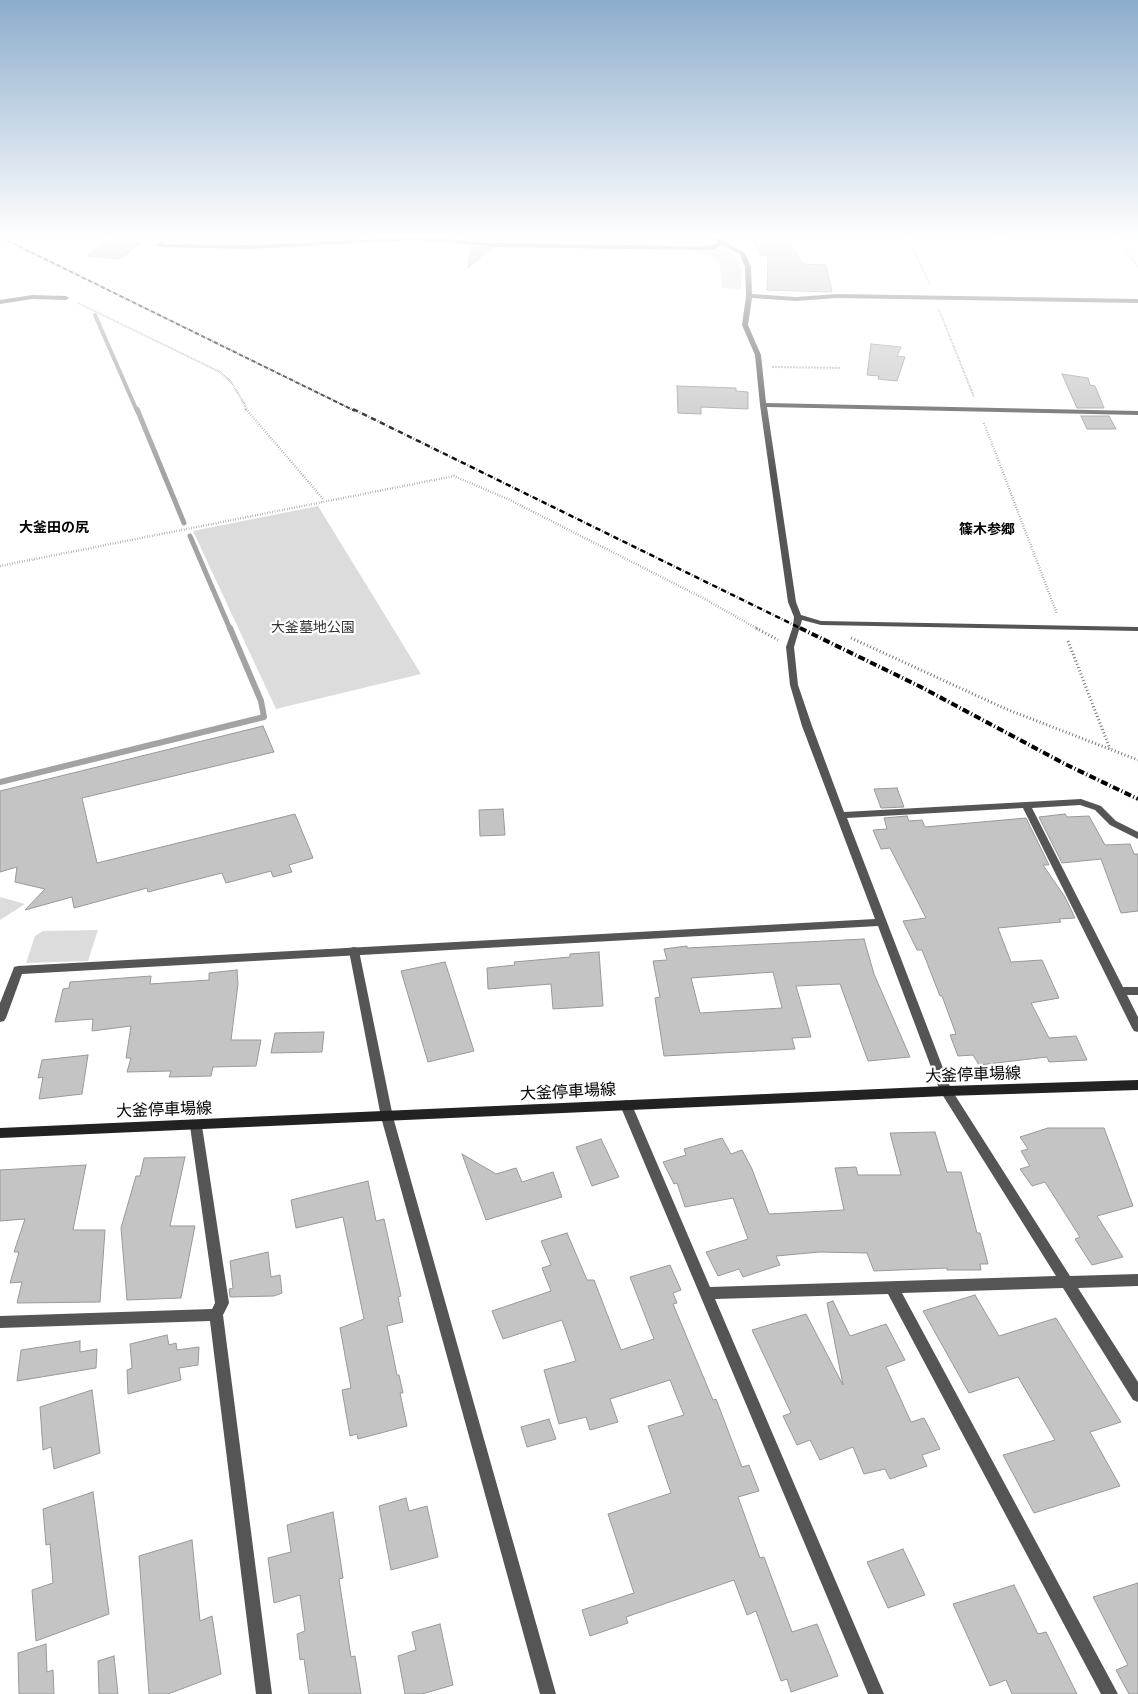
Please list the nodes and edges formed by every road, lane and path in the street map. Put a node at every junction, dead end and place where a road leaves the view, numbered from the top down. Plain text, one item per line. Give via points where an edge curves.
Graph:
1 (104, 316) edge
2 (746, 316) edge
3 (942, 316) edge
4 (759, 367) junction
5 (841, 368) dead end
6 (763, 405) junction
7 (980, 410) junction
8 (1138, 413) edge
9 (325, 500) junction
10 (0, 566) edge
11 (798, 617) junction
12 (821, 623) junction
13 (1062, 627) junction
14 (1138, 629) edge
15 (790, 647) junction
16 (1110, 749) junction
17 (1138, 760) edge
18 (1026, 805) junction
19 (840, 815) junction
20 (1138, 836) edge
21 (881, 922) junction
22 (354, 951) junction
23 (1121, 991) junction
24 (1138, 991) edge
25 (0, 1018) edge
26 (1138, 1028) edge
27 (1138, 1085) edge
28 (946, 1092) junction
29 (626, 1105) junction
30 (387, 1117) junction
31 (196, 1126) junction
32 (0, 1133) edge
33 (1138, 1280) edge
34 (1067, 1282) junction
35 (892, 1286) junction
36 (708, 1293) junction
37 (216, 1315) junction
38 (0, 1322) edge
39 (1138, 1394) edge
40 (264, 1694) edge
41 (548, 1694) edge
42 (876, 1694) edge
43 (1110, 1694) edge

1 - 9 path via 220,372 231,382 246,412
2 - 4 street via 745,325 758,355
3 - 7 path
4 - 5 path
4 - 6 street
6 - 7 street
6 - 11 street via 792,602
7 - 8 street
7 - 13 path
9 - 10 path
9 - 15 path via 454,476 510,500 692,592
11 - 12 street
11 - 15 street
12 - 13 street
12 - 16 path via 1006,709
13 - 14 street
13 - 16 path
15 - 19 street via 794,685
16 - 17 path
18 - 19 street
18 - 20 street via 1081,802 1098,808 1113,823
18 - 23 street
19 - 21 street
21 - 22 street
21 - 28 street
22 - 25 street via 18,970
22 - 30 street
23 - 24 street
23 - 26 street
27 - 28 main road, 大釜停車場線
28 - 29 main road, 大釜停車場線
28 - 34 street
29 - 30 main road, 大釜停車場線
29 - 36 street
30 - 31 main road, 大釜停車場線
30 - 41 street
31 - 32 main road, 大釜停車場線
31 - 37 street via 222,1303
33 - 34 street
34 - 35 street
34 - 39 street
35 - 36 street
35 - 43 street
36 - 42 street
37 - 38 street
37 - 40 street

